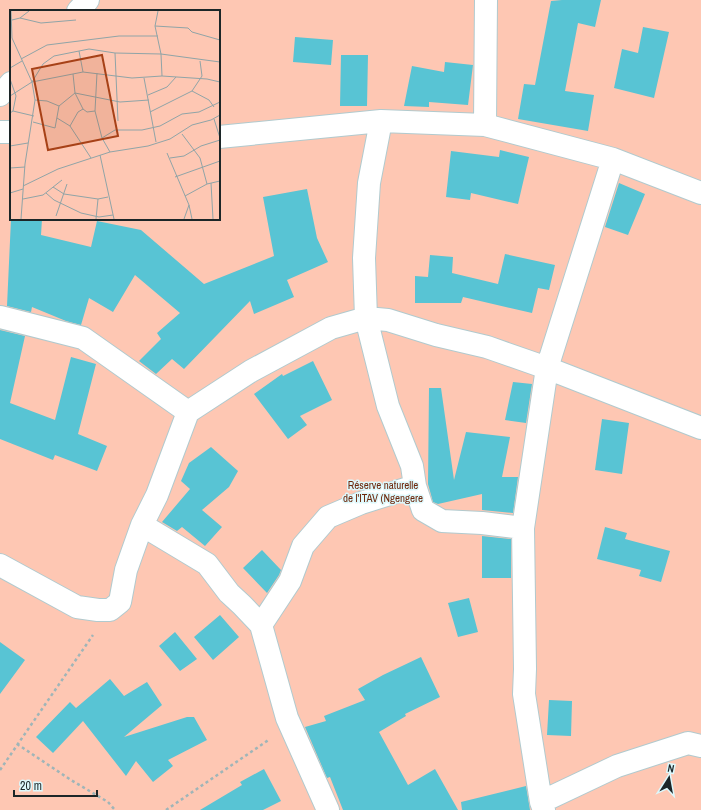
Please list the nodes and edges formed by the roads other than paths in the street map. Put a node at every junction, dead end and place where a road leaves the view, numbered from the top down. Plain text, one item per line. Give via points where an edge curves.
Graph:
1 (88, 0) edge
2 (486, 0) edge
3 (79, 10) edge
4 (10, 84) edge
5 (0, 95) edge
6 (381, 121) junction
7 (485, 125) junction
8 (220, 136) edge
9 (613, 159) junction
10 (701, 193) edge
11 (0, 317) edge
12 (366, 318) junction
13 (547, 368) junction
14 (188, 412) junction
15 (701, 428) edge
16 (415, 486) junction
17 (142, 525) junction
18 (523, 528) junction
19 (0, 565) edge
20 (261, 625) junction
21 (701, 746) edge
22 (543, 806) edge
23 (328, 810) edge

1 - 3 street
2 - 7 street
4 - 5 street
6 - 7 street
6 - 8 street
6 - 12 street via 367,205 364,258
7 - 9 street
9 - 10 street
9 - 13 street
11 - 14 street via 83,338
12 - 13 street via 388,320 436,336 487,347
12 - 14 street via 331,328 251,371
12 - 16 street via 388,406 412,466
13 - 15 street
13 - 18 street
14 - 17 street via 157,495
16 - 18 street via 423,510 442,521
16 - 20 street via 361,502 328,517 304,546 290,581
17 - 19 street via 126,570 120,602 110,610 77,607
17 - 20 street via 207,564 229,593
18 - 22 street via 524,694
20 - 23 street via 287,718
21 - 22 street via 688,743 617,766

